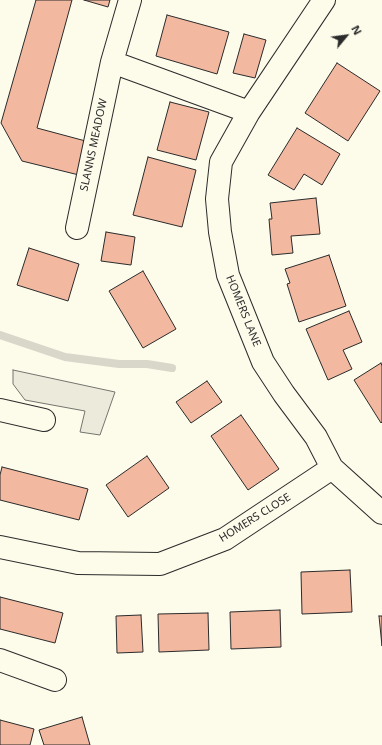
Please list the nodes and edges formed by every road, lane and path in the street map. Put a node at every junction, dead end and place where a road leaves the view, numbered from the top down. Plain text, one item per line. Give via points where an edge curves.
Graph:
1 (130, 0) edge
2 (324, 0) edge
3 (112, 62) junction
4 (249, 112) junction
5 (77, 228) dead end
6 (0, 410) edge
7 (44, 420) dead end
8 (332, 468) junction
9 (382, 513) edge
10 (0, 547) edge
11 (0, 660) edge
12 (55, 680) dead end

1 - 3 street, SLANNS MEADOW
2 - 4 street, HOMERS LANE
3 - 4 street
3 - 5 street, SLANNS MEADOW
4 - 8 street, HOMERS LANE via 221,162 217,199 228,275 263,362 316,437
6 - 7 street
8 - 9 street, HOMERS LANE
8 - 10 street, HOMERS CLOSE via 225,539 160,564 78,563
11 - 12 street

